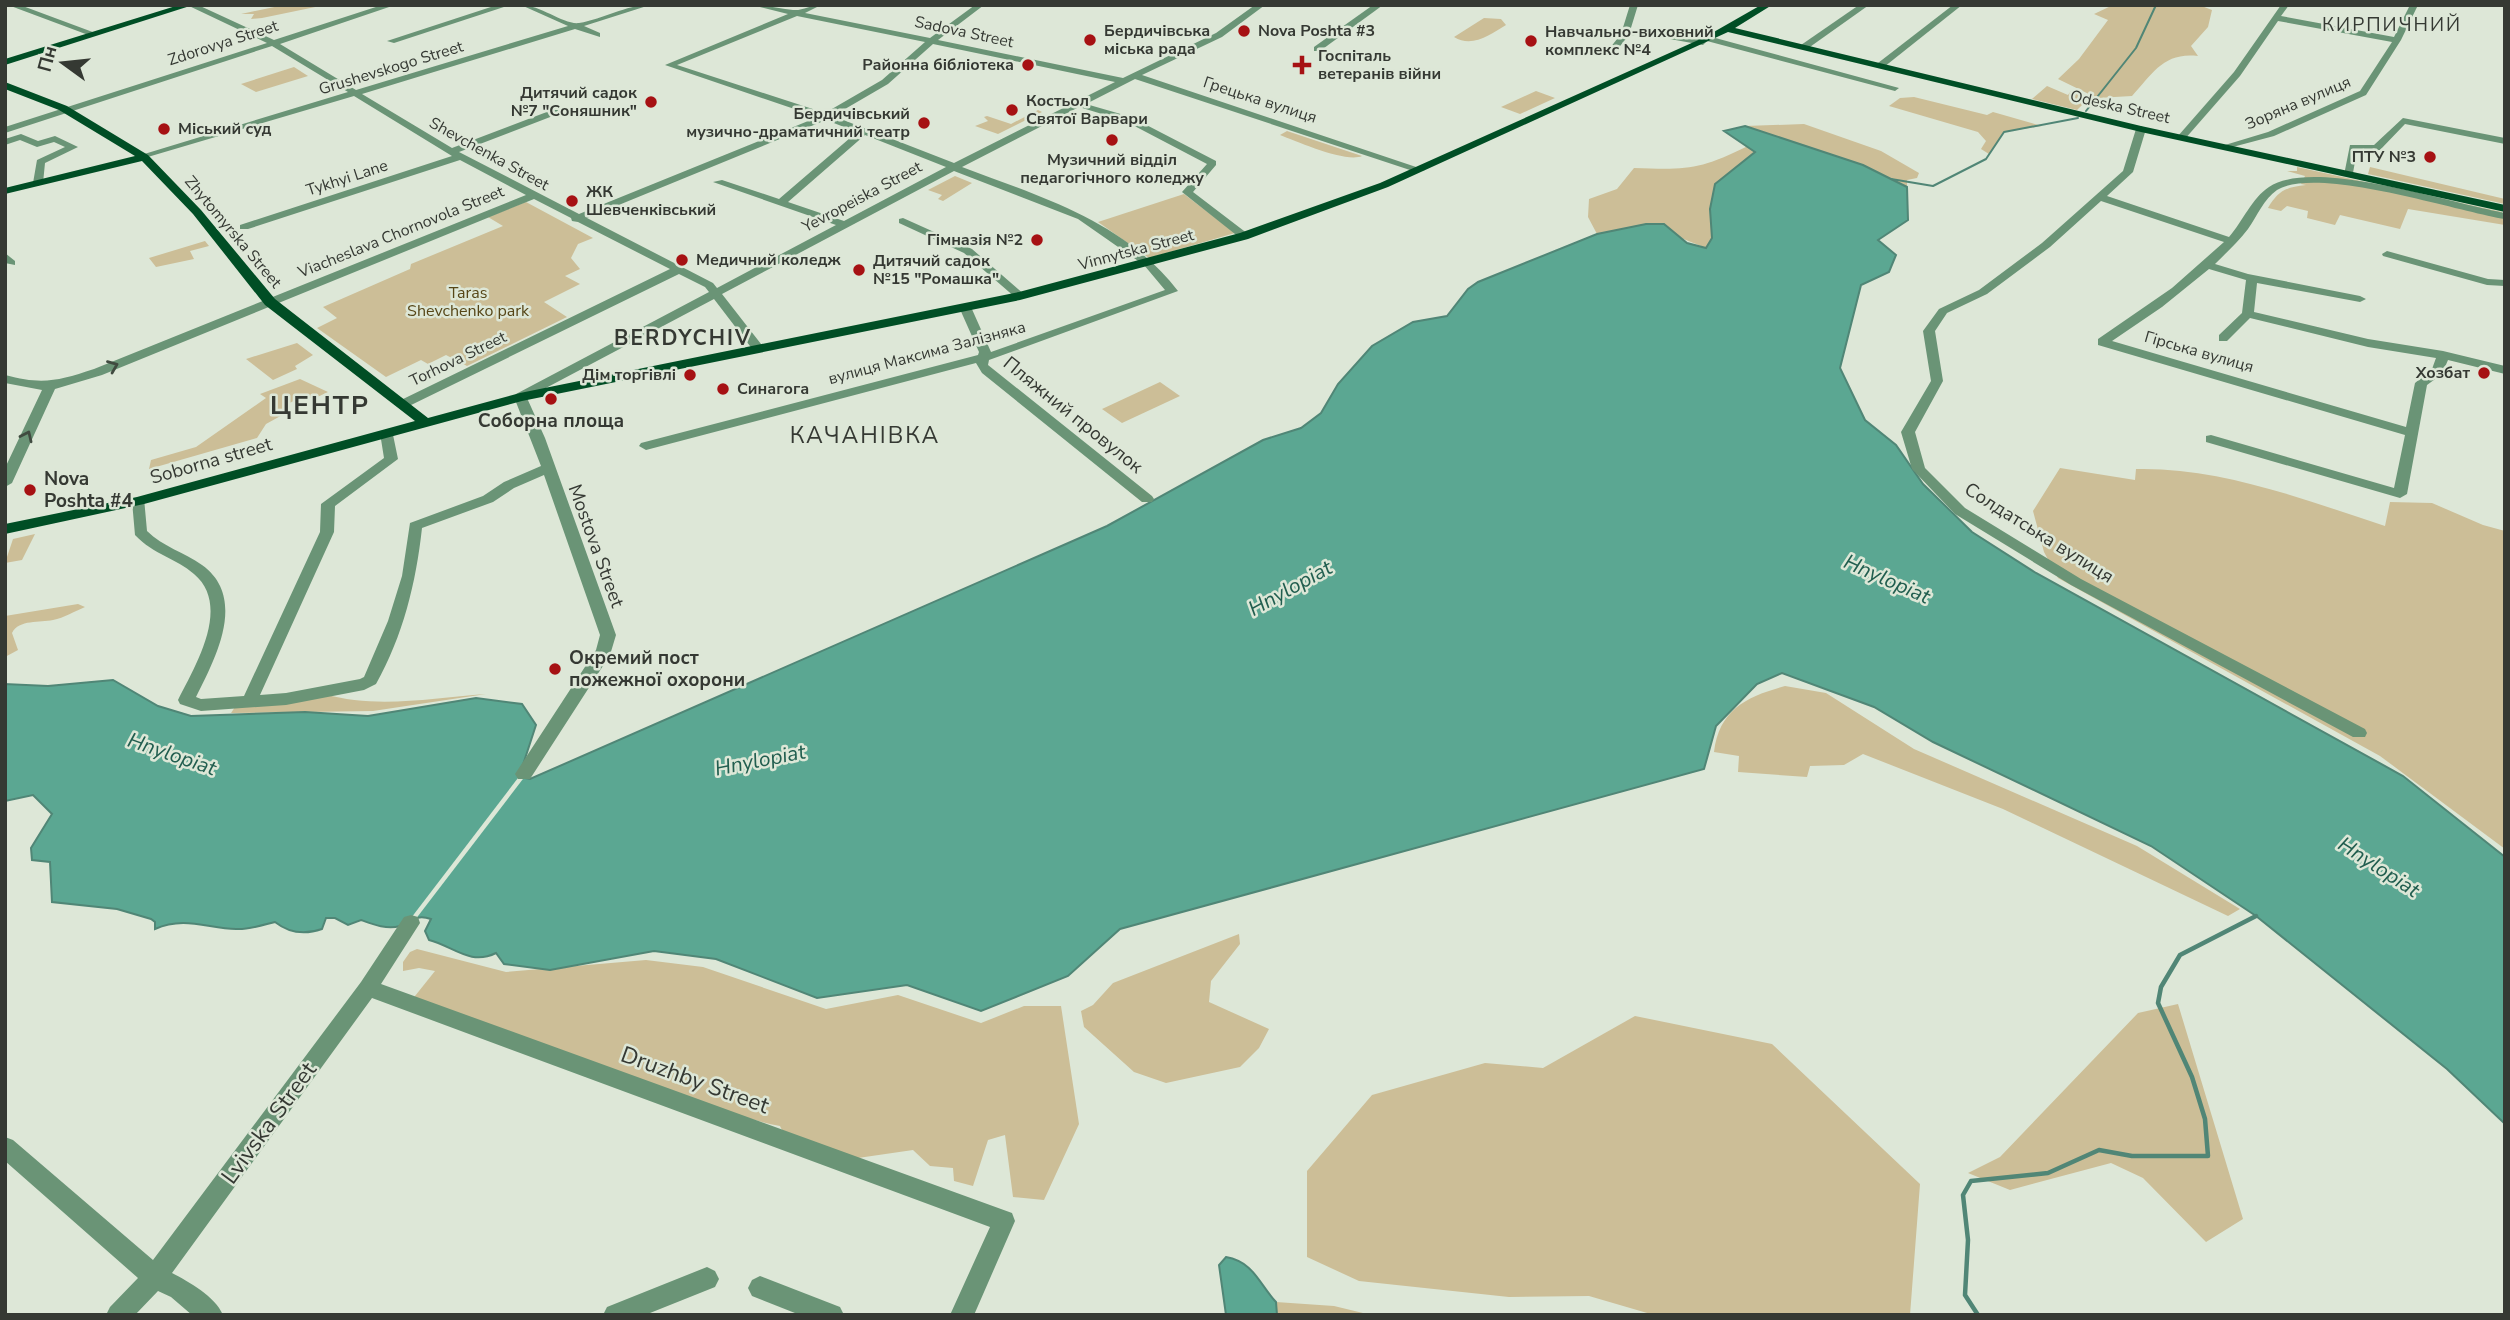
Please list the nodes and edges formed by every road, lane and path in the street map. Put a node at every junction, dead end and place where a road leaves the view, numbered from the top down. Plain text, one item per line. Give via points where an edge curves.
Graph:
1 (12, 5) edge
2 (190, 5) edge
3 (391, 5) edge
4 (525, 5) edge
5 (646, 5) edge
6 (756, 5) edge
7 (817, 5) edge
8 (980, 5) edge
9 (1243, 5) edge
10 (1261, 5) edge
11 (1379, 5) edge
12 (1634, 5) edge
13 (1751, 5) edge
14 (1866, 5) edge
15 (1958, 5) edge
16 (2285, 5) edge
17 (2414, 5) edge
18 (503, 6) edge
19 (1765, 7) edge
20 (797, 13) junction
21 (2277, 18) junction
22 (574, 25) junction
23 (1730, 28) junction
24 (94, 34) junction
25 (1625, 34) junction
26 (597, 35) dead end
27 (1744, 35) junction
28 (933, 40) junction
29 (1705, 40) junction
30 (2397, 40) junction
31 (391, 41) dead end
32 (272, 43) junction
33 (1804, 47) junction
34 (1317, 49) dead end
35 (1185, 50) junction
36 (1610, 53) dead end
37 (5, 62) edge
38 (1881, 65) junction
39 (1136, 76) junction
40 (1125, 81) junction
41 (5, 87) edge
42 (1895, 88) dead end
43 (358, 93) junction
44 (1081, 104) junction
45 (64, 110) junction
46 (555, 112) dead end
47 (827, 117) junction
48 (2141, 129) junction
49 (5, 130) edge
50 (863, 132) junction
51 (2181, 138) junction
52 (2505, 141) edge
53 (5, 142) edge
54 (2228, 148) junction
55 (455, 154) junction
56 (144, 157) junction
57 (951, 168) junction
58 (1420, 170) junction
59 (2348, 173) junction
60 (718, 182) dead end
61 (38, 183) junction
62 (5, 191) edge
63 (531, 196) junction
64 (2099, 197) junction
65 (781, 203) junction
66 (2505, 209) edge
67 (2505, 216) edge
68 (576, 219) junction
69 (903, 220) dead end
70 (844, 224) junction
71 (244, 227) dead end
72 (1244, 236) junction
73 (2231, 241) junction
74 (2387, 254) dead end
75 (1148, 264) junction
76 (2204, 264) junction
77 (678, 270) junction
78 (2252, 278) junction
79 (2505, 283) edge
80 (716, 292) junction
81 (1020, 296) junction
82 (2360, 299) dead end
83 (270, 302) junction
84 (965, 307) junction
85 (2248, 314) junction
86 (2223, 338) dead end
87 (757, 347) junction
88 (2443, 355) junction
89 (985, 358) junction
90 (2505, 370) edge
91 (5, 379) edge
92 (49, 389) junction
93 (520, 397) junction
94 (403, 404) junction
95 (425, 422) junction
96 (387, 433) junction
97 (2410, 433) junction
98 (2211, 439) dead end
99 (646, 446) dead end
100 (548, 468) junction
101 (5, 483) edge
102 (1147, 499) dead end
103 (139, 501) junction
104 (5, 529) edge
105 (250, 700) junction
106 (2359, 733) dead end
107 (524, 774) dead end
108 (411, 923) dead end
109 (368, 988) junction
110 (5, 1147) edge
111 (155, 1277) junction
112 (707, 1279) dead end
113 (760, 1288) dead end
114 (118, 1315) edge
115 (211, 1315) edge
116 (615, 1315) edge
117 (832, 1315) edge
118 (962, 1315) edge

1 - 24 street
2 - 24 main road
2 - 32 street, Shevchenka Street
3 - 32 street, Zdorovya Street
4 - 22 street
5 - 22 street, Grushevskogo Street
6 - 20 street, Sadova Street
7 - 20 street
8 - 28 street
9 - 35 street, Yevropeiska Street
10 - 35 street, Yevropeiska Street via 1219,35
11 - 34 street
12 - 25 street
13 - 19 main road
14 - 33 street
15 - 38 street
16 - 21 street
17 - 30 street, Зоряна вулиця
18 - 31 street
19 - 23 main road, Vinnytska Street
20 - 28 street, Sadova Street
20 - 47 street via 669,65
21 - 30 street
21 - 51 street via 2237,74
22 - 26 street
22 - 43 street, Grushevskogo Street
23 - 27 main road via 1729,36
23 - 29 main road, Vinnytska Street
24 - 37 main road
25 - 29 street
25 - 36 street
27 - 29 main road
27 - 33 main road, Odeska Street
28 - 40 street, Sadova Street
28 - 47 street via 885,82
29 - 42 street
29 - 58 main road, Vinnytska Street
30 - 54 street, Зоряна вулиця via 2363,93
32 - 43 street, Shevchenka Street
32 - 45 street, Zdorovya Street
33 - 38 main road, Odeska Street
35 - 39 street, Yevropeiska Street
38 - 48 main road, Odeska Street
39 - 40 street, Yevropeiska Street
39 - 58 street, Грецька вулиця
40 - 44 street, Yevropeiska Street
41 - 45 main road, Zhytomyrska Street
43 - 55 street, Shevchenka Street
43 - 56 street, Grushevskogo Street
44 - 57 street, Yevropeiska Street
44 - 72 street via 1128,120 1213,163 1187,192
45 - 49 street, Zdorovya Street
45 - 56 main road, Zhytomyrska Street
46 - 55 street, Tykhyi Lane
47 - 50 street
47 - 68 street
48 - 51 main road, Odeska Street
48 - 64 street, Солдатська вулиця via 2128,172
50 - 57 street
50 - 65 street
51 - 54 main road, Odeska Street
52 - 59 street via 2401,121 2377,148 2353,147
53 - 61 street via 21,136 37,144 55,139 72,147 40,162
54 - 59 main road, Odeska Street
55 - 63 street, Shevchenka Street
55 - 71 street, Tykhyi Lane
56 - 61 main road
56 - 83 main road, Zhytomyrska Street via 197,212
57 - 70 street, Yevropeiska Street
57 - 75 street via 1082,217
58 - 72 main road, Vinnytska Street
59 - 66 main road, Odeska Street
60 - 65 street
61 - 62 main road
63 - 68 street, Shevchenka Street
63 - 83 street, Viacheslava Chornovola Street
64 - 73 street
64 - 106 street, Солдатська вулиця via 2046,245 1983,292 1943,311 1929,331 1937,381 1908,432 1919,469 1960,511 2060,573
65 - 70 street
67 - 73 street, Гірська вулиця via 2346,183 2282,184 2267,193
68 - 77 street, Shevchenka Street
69 - 81 street via 968,251
70 - 80 street, Yevropeiska Street
72 - 75 main road, Vinnytska Street
73 - 76 street, Гірська вулиця
74 - 79 street
75 - 81 main road, Vinnytska Street
75 - 89 street, вулиця Максима Залізняка via 1172,291
76 - 78 street
76 - 97 street, Гірська вулиця via 2160,306 2102,342
77 - 80 street, Shevchenka Street
77 - 94 street, Torhova Street
78 - 82 street
78 - 85 street
80 - 87 street, Shevchenka Street
80 - 93 street, Yevropeiska Street
81 - 84 main road, Vinnytska Street
92 -> 83 street, Viacheslava Chornovola Street
83 - 94 main road, Zhytomyrska Street
84 - 87 main road, Vinnytska Street
84 - 89 street, Пляжний провулок
85 - 86 street, Гірська вулиця
85 - 88 street via 2368,343
87 - 93 main road, Vinnytska Street
88 - 90 street
88 - 97 street via 2438,371 2421,383
89 - 99 street, вулиця Максима Залізняка
89 - 102 street, Пляжний провулок via 982,365 986,370
91 - 92 street
101 -> 92 street
93 - 95 main road
93 - 100 street, Mostova Street
94 - 95 main road, Zhytomyrska Street
95 - 96 main road, Soborna street
96 - 103 main road, Soborna street
96 - 105 street via 391,459 328,504 327,533
97 - 98 street via 2400,494
100 - 105 street via 488,499 415,526 410,576 370,680 286,699
100 - 107 street, Mostova Street via 608,635 604,651
103 - 104 main road, Soborna street
103 - 105 street via 140,532 163,554 201,571 217,590 220,607 215,628 186,700 201,705
108 - 109 street, Lvivska Street
109 - 111 street, Lvivska Street
109 - 118 street, Druzhby Street via 1004,1221
110 - 111 street
111 - 114 street, Lvivska Street
111 - 115 street via 179,1289
112 - 116 street
113 - 117 street

